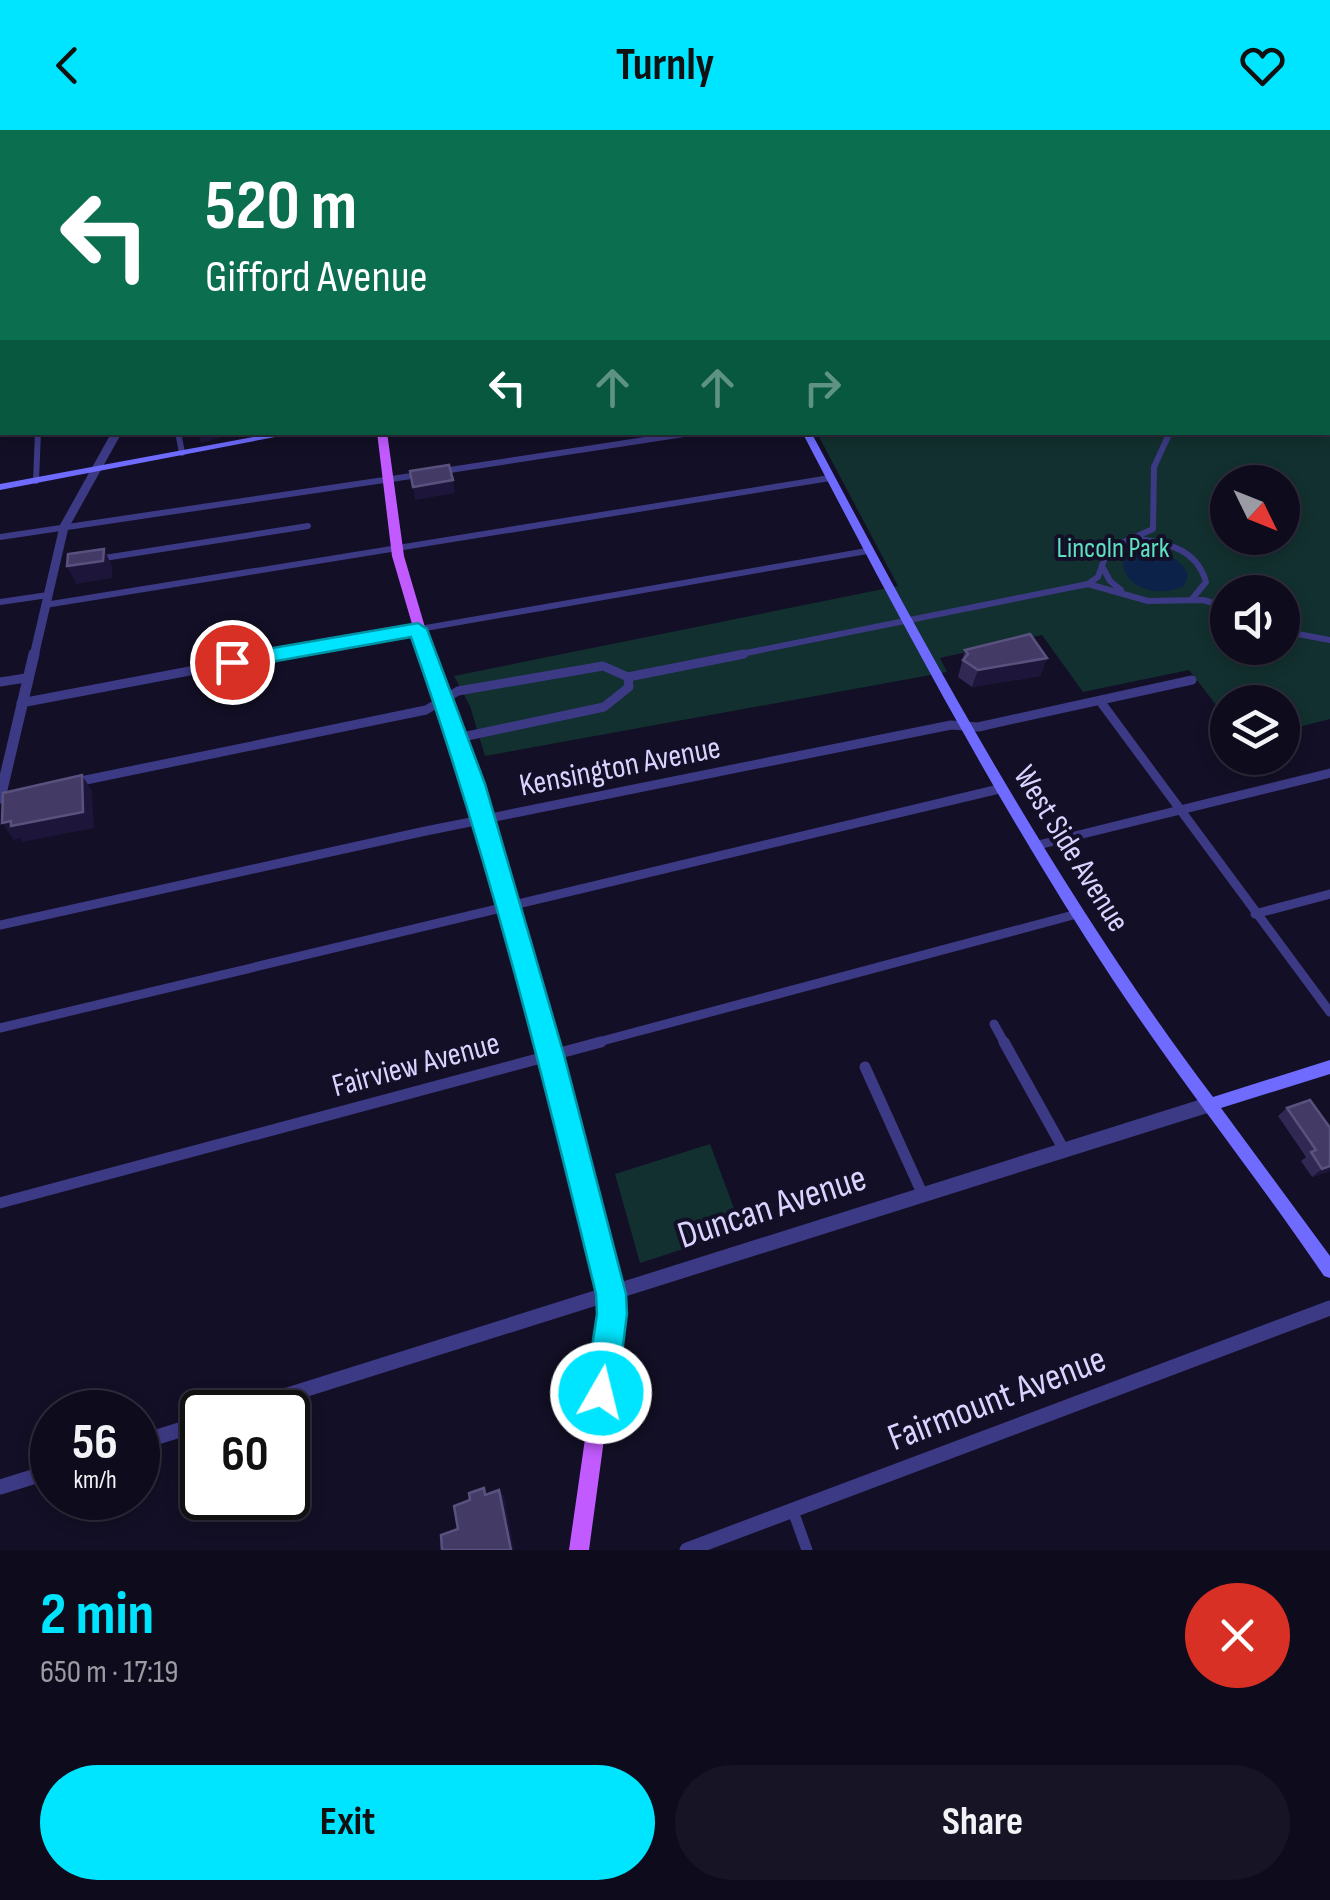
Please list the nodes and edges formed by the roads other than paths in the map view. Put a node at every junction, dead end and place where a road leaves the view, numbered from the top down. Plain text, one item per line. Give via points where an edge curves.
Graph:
1 (38, 435) edge
2 (116, 435) edge
3 (179, 435) edge
4 (281, 435) edge
5 (382, 435) edge
6 (678, 435) edge
7 (808, 435) edge
8 (1168, 435) edge
9 (182, 453) junction
10 (94, 470) junction
11 (830, 478) junction
12 (388, 479) junction
13 (36, 480) junction
14 (0, 487) edge
15 (308, 526) dead end
16 (63, 529) junction
17 (0, 537) edge
18 (1131, 540) junction
19 (397, 548) junction
20 (868, 551) junction
21 (86, 561) edge
22 (1102, 566) junction
23 (1088, 584) junction
24 (1128, 594) junction
25 (46, 600) junction
26 (1190, 600) junction
27 (0, 602) edge
28 (1210, 604) edge
29 (906, 622) junction
30 (418, 629) junction
31 (1300, 634) edge
32 (1330, 640) edge
33 (26, 678) junction
34 (628, 678) junction
35 (1192, 680) dead end
36 (0, 682) edge
37 (1100, 700) junction
38 (442, 701) junction
39 (21, 703) junction
40 (964, 726) junction
41 (458, 738) junction
42 (1330, 774) edge
43 (67, 784) edge
44 (999, 788) junction
45 (17, 795) edge
46 (0, 798) edge
47 (1182, 812) junction
48 (482, 820) junction
49 (1034, 846) junction
50 (1330, 894) edge
51 (509, 906) junction
52 (1078, 914) junction
53 (1255, 914) junction
54 (0, 925) edge
55 (1330, 1012) edge
56 (994, 1024) dead end
57 (0, 1028) edge
58 (551, 1055) junction
59 (865, 1067) dead end
60 (1330, 1067) edge
61 (1211, 1104) junction
62 (1064, 1150) junction
63 (922, 1193) junction
64 (0, 1203) edge
65 (1330, 1270) edge
66 (611, 1294) junction
67 (1330, 1308) edge
68 (304, 1390) edge
69 (30, 1478) edge
70 (0, 1487) edge
71 (793, 1511) junction
72 (579, 1550) edge
73 (687, 1550) edge
74 (807, 1550) edge

1 - 13 street
2 - 10 street
3 - 9 street
4 - 9 main road
5 - 12 main road
6 - 12 street
7 - 11 main road, West Side Avenue
8 - 18 street via 1151,478 1153,529
9 - 10 main road
10 - 13 main road
10 - 16 street
11 - 19 street
11 - 20 main road, West Side Avenue
12 - 16 street
12 - 19 main road
13 - 14 main road
15 - 21 street
16 - 17 street
16 - 25 street via 61,565
18 - 22 street via 1108,549
18 - 26 street via 1170,544 1194,558 1206,582
19 - 25 street
19 - 30 main road
20 - 29 main road, West Side Avenue
20 - 30 street
22 - 23 street
22 - 24 street
23 - 24 street
23 - 29 street
24 - 26 street via 1159,603
25 - 27 street
25 - 33 street
26 - 28 street
29 - 34 street
29 - 40 main road, West Side Avenue
30 - 38 main road
30 - 39 street
31 - 32 street
33 - 36 street
33 - 39 street
34 - 38 street via 603,666 458,691
34 - 41 street via 620,698 604,707
35 - 37 street, Kensington Avenue
37 - 40 street, Kensington Avenue
37 - 47 street
38 - 41 main road
38 - 43 street via 412,713
39 - 46 street
40 - 44 main road, West Side Avenue
40 - 48 street, Kensington Avenue
41 - 48 main road
42 - 47 street
44 - 49 main road, West Side Avenue
44 - 51 street
45 - 46 street
47 - 49 street
47 - 53 street
48 - 51 main road
48 - 54 street, Kensington Avenue
49 - 52 main road, West Side Avenue
50 - 53 street
51 - 57 street
51 - 58 main road
52 - 58 street, Fairview Avenue
52 - 61 main road, West Side Avenue
53 - 55 street
56 - 62 street
58 - 64 street, Fairview Avenue
58 - 66 main road
59 - 63 street
60 - 61 main road, Duncan Avenue
61 - 62 street, Duncan Avenue
61 - 65 main road, West Side Avenue
62 - 63 street, Duncan Avenue
63 - 66 street, Duncan Avenue
66 - 68 street, Duncan Avenue
66 - 72 main road
67 - 71 street, Fairmount Avenue
69 - 70 street
71 - 73 street, Fairmount Avenue
71 - 74 street

